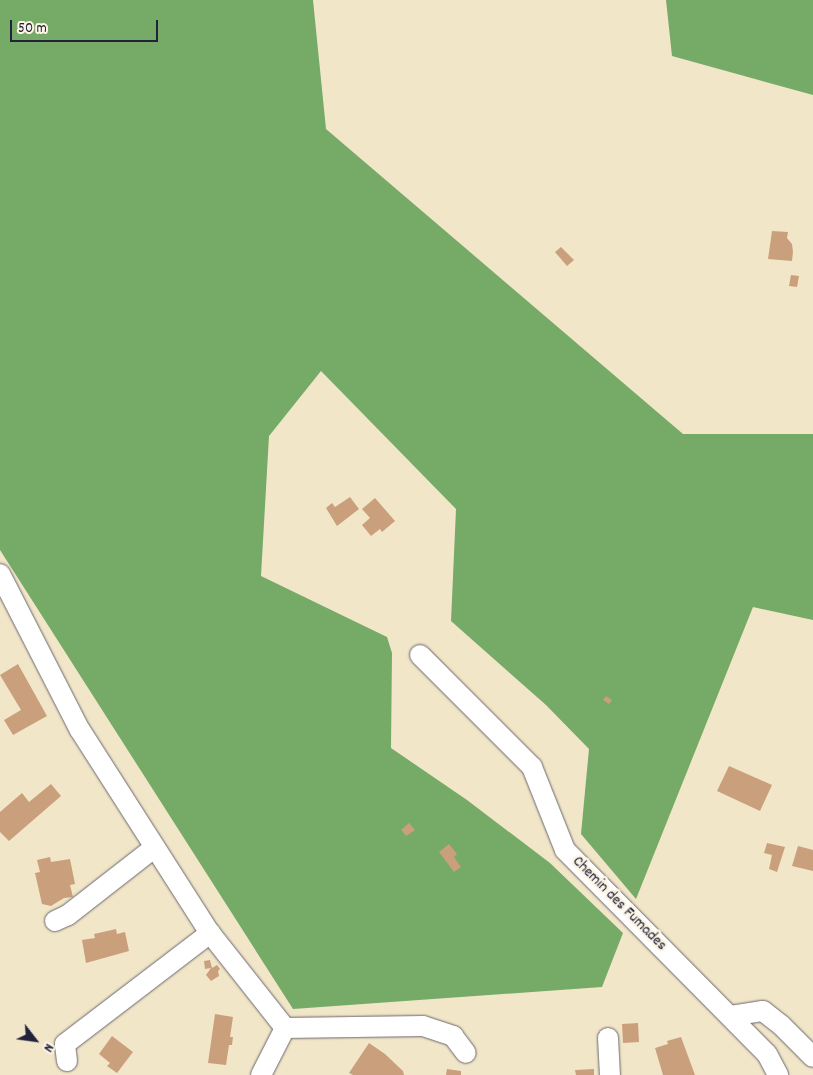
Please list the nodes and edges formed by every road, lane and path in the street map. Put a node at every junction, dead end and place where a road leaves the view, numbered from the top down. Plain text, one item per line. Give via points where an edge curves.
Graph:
1 (0, 574) edge
2 (420, 654) dead end
3 (155, 847) junction
4 (55, 921) dead end
5 (210, 933) junction
6 (731, 1016) junction
7 (285, 1028) junction
8 (608, 1038) dead end
9 (466, 1053) dead end
10 (813, 1057) edge
11 (67, 1061) dead end
12 (774, 1073) edge
13 (261, 1075) edge
14 (610, 1075) edge

1 - 3 street via 80,730
2 - 6 street, Chemin des Fumades via 532,767 565,850
3 - 4 street via 68,915
3 - 5 street
5 - 7 street
5 - 11 street via 65,1044
6 - 10 street via 763,1010
6 - 12 street, Chemin des Fumades via 767,1054
7 - 9 street via 423,1026 453,1036
7 - 13 street
8 - 14 street

